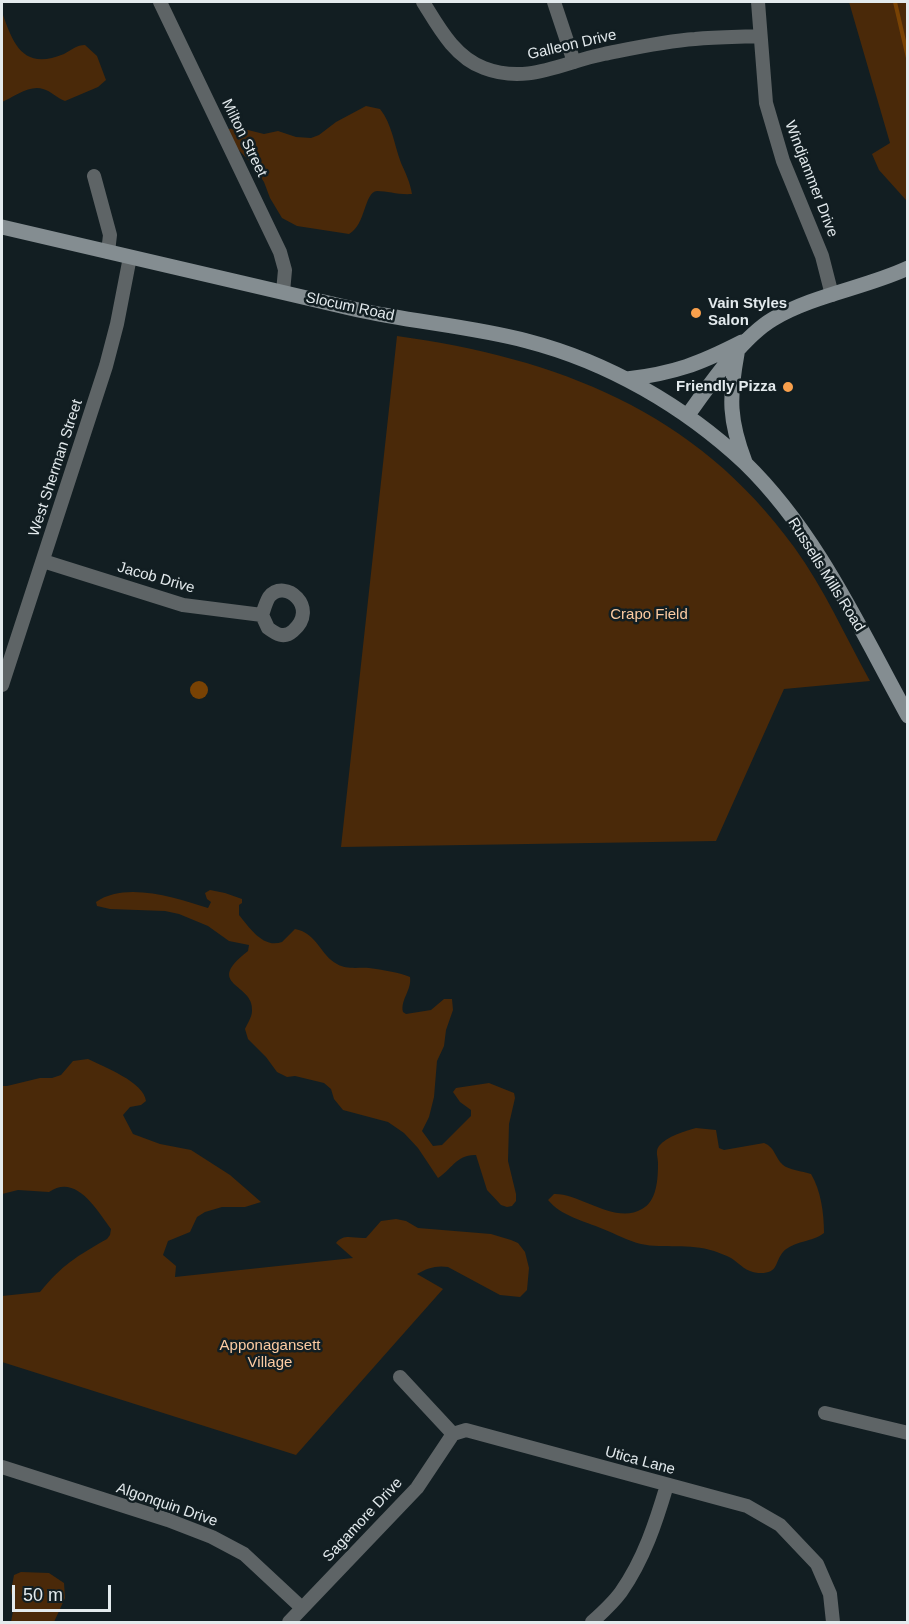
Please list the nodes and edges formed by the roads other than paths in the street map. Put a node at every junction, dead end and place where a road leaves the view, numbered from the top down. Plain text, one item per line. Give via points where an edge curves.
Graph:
1 (160, 2) edge
2 (423, 2) edge
3 (554, 2) edge
4 (758, 2) edge
5 (760, 36) junction
6 (574, 62) junction
7 (94, 176) dead end
8 (2, 227) edge
9 (108, 252) junction
10 (130, 257) junction
11 (908, 268) edge
12 (283, 292) junction
13 (832, 296) junction
14 (748, 340) junction
15 (737, 352) junction
16 (627, 379) junction
17 (687, 416) junction
18 (746, 465) junction
19 (43, 561) junction
20 (262, 615) dead end
21 (2, 685) edge
22 (908, 716) edge
23 (400, 1377) dead end
24 (825, 1413) dead end
25 (908, 1433) edge
26 (453, 1434) junction
27 (2, 1467) edge
28 (667, 1485) junction
29 (302, 1608) junction
30 (289, 1623) edge
31 (592, 1623) edge
32 (833, 1623) edge

1 - 12 street, Milton Street via 280,252 285,270
2 - 6 street, Galleon Drive via 461,54 483,68 540,73
3 - 6 street
4 - 5 street, Windjammer Drive
5 - 6 street, Galleon Drive via 693,39
5 - 13 street, Windjammer Drive via 766,103 783,161 822,256
7 - 9 street via 110,235
8 - 9 main road, Slocum Road
9 - 10 main road, Slocum Road
10 - 12 main road, Slocum Road
10 - 19 street, West Sherman Street via 112,345
11 - 13 main road
12 - 16 main road, Slocum Road via 525,340
13 - 14 main road via 773,319
14 - 15 main road
14 - 16 main road via 683,369
15 - 17 main road
15 - 18 main road via 730,400 736,438
16 - 17 main road, Slocum Road
17 - 18 main road, Russells Mills Road
18 - 22 main road, Russells Mills Road via 814,549
19 - 20 street, Jacob Drive via 183,605
19 - 21 street, West Sherman Street
23 - 26 street
24 - 25 street
26 - 28 street, Utica Lane via 466,1430
26 - 29 street, Sagamore Drive via 417,1488
27 - 29 street, Algonquin Drive via 212,1537 244,1554
28 - 31 street via 653,1532 635,1569 620,1593
28 - 32 street, Utica Lane via 747,1506 780,1525 817,1564 830,1594
29 - 30 street, Sagamore Drive

